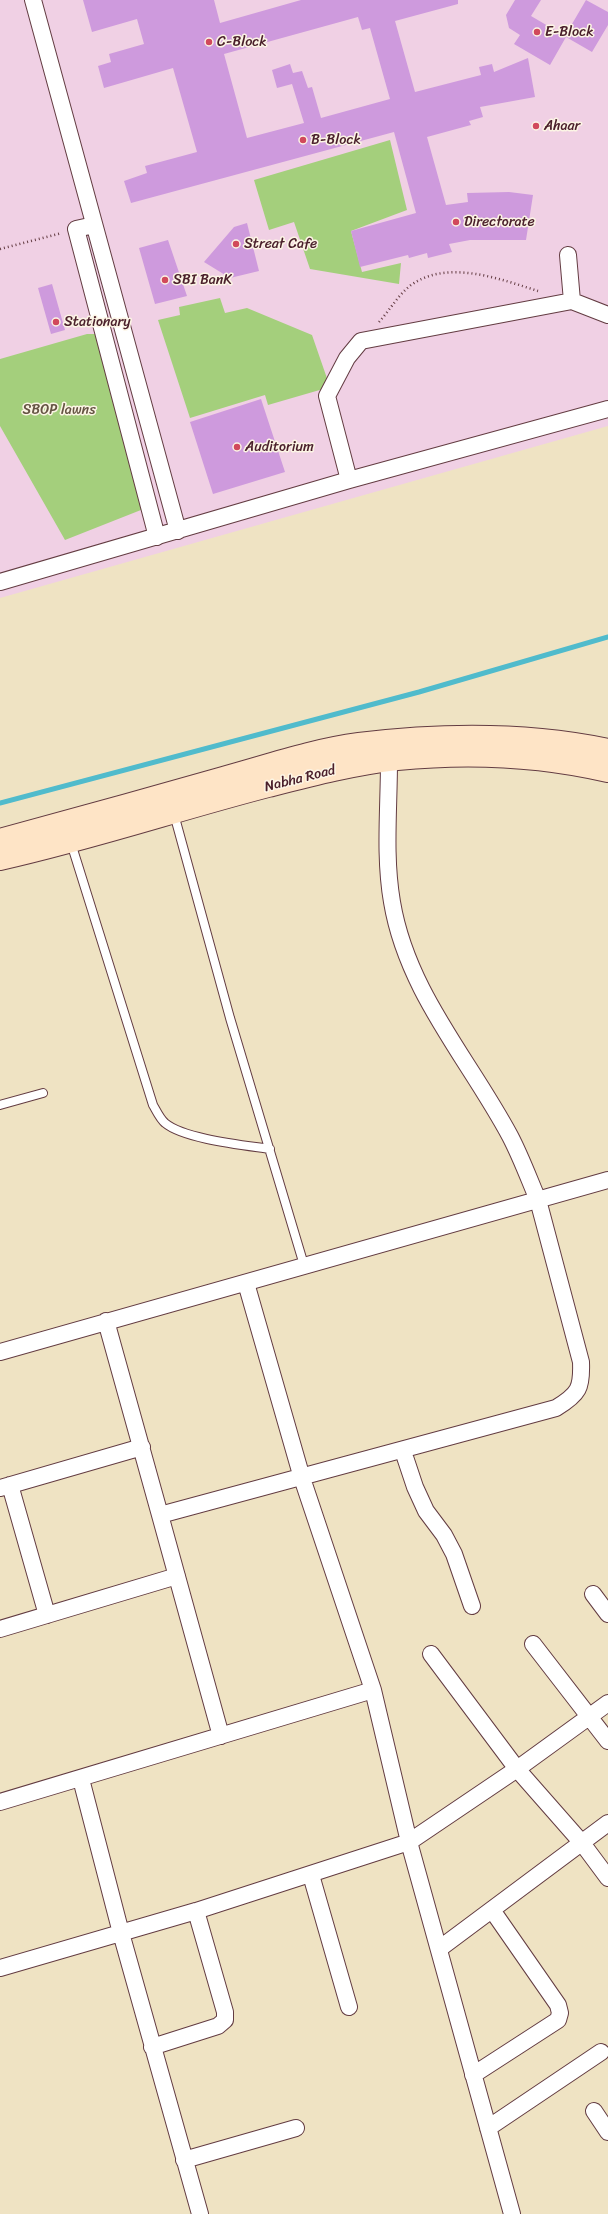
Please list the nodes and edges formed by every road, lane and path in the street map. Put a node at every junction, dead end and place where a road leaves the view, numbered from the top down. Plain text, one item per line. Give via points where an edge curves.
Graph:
1 (32, 0) edge
2 (94, 225) junction
3 (76, 229) junction
4 (0, 249) edge
5 (568, 255) dead end
6 (542, 292) dead end
7 (572, 301) junction
8 (608, 315) edge
9 (361, 341) junction
10 (608, 409) edge
11 (349, 480) junction
12 (178, 530) junction
13 (157, 537) junction
14 (0, 582) edge
15 (608, 750) edge
16 (389, 760) junction
17 (608, 771) edge
18 (170, 803) junction
19 (0, 840) edge
20 (71, 843) junction
21 (0, 859) edge
22 (42, 1093) dead end
23 (0, 1105) edge
24 (270, 1150) junction
25 (608, 1180) edge
26 (538, 1200) junction
27 (304, 1265) junction
28 (246, 1283) junction
29 (106, 1321) junction
30 (0, 1352) edge
31 (142, 1447) junction
32 (403, 1451) junction
33 (302, 1478) junction
34 (5, 1487) edge
35 (160, 1515) junction
36 (177, 1576) junction
37 (593, 1594) dead end
38 (472, 1606) dead end
39 (608, 1614) edge
40 (47, 1615) junction
41 (0, 1630) edge
42 (533, 1644) dead end
43 (431, 1654) dead end
44 (374, 1690) junction
45 (608, 1703) edge
46 (589, 1716) junction
47 (221, 1736) junction
48 (608, 1741) edge
49 (517, 1769) junction
50 (81, 1779) junction
51 (0, 1802) edge
52 (608, 1823) edge
53 (409, 1842) junction
54 (582, 1843) junction
55 (311, 1875) junction
56 (608, 1878) edge
57 (492, 1910) junction
58 (196, 1911) junction
59 (120, 1933) junction
60 (439, 1949) junction
61 (0, 1968) edge
62 (349, 2007) dead end
63 (152, 2047) junction
64 (601, 2052) dead end
65 (473, 2075) junction
66 (594, 2111) dead end
67 (296, 2128) dead end
68 (488, 2128) junction
69 (608, 2132) edge
70 (184, 2160) junction
71 (200, 2214) edge
72 (512, 2214) edge

1 - 2 street
2 - 3 street
2 - 12 street
3 - 4 path
3 - 13 street
5 - 7 street
6 - 9 path via 491,276 458,273 428,277 412,284 401,293
7 - 8 street
7 - 9 street
9 - 11 street via 347,358 327,396
10 - 11 street
11 - 12 street
12 - 13 street
13 - 14 street
15 - 18 main road, Nabha Road via 503,738 460,737 372,743 301,757
16 - 17 main road, Nabha Road via 495,755 577,764
16 - 18 main road, Nabha Road
16 - 26 street via 387,860 392,904 405,950 439,1023 510,1136
18 - 19 main road, Nabha Road
18 - 20 main road, Nabha Road
18 - 24 lane
20 - 21 main road, Nabha Road
20 - 24 lane via 153,1105 164,1122 177,1130 200,1137
22 - 23 lane
24 - 27 lane
25 - 26 street
26 - 27 street
26 - 32 street via 581,1362 582,1382 573,1397 556,1408
27 - 28 street
28 - 29 street
28 - 33 street
29 - 30 street
29 - 31 street
31 - 34 street
31 - 35 street
32 - 33 street
32 - 38 street via 426,1511 444,1534 454,1554
33 - 35 street
33 - 44 street
34 - 40 street
35 - 36 street
36 - 40 street
36 - 47 street
37 - 39 street
40 - 41 street
42 - 46 street
43 - 49 street
44 - 47 street
44 - 53 street
45 - 46 street
46 - 48 street
46 - 49 street
47 - 50 street
49 - 53 street
49 - 54 street
50 - 51 street
50 - 59 street
52 - 54 street
53 - 55 street
53 - 60 street
54 - 56 street
54 - 57 street
55 - 58 street
55 - 62 street
57 - 60 street
57 - 65 street via 558,2005 560,2013 558,2020
58 - 59 street
58 - 63 street via 226,2020 218,2026
59 - 61 street
59 - 63 street
60 - 65 street
63 - 70 street
64 - 68 street
65 - 68 street
66 - 69 street
67 - 70 street
68 - 72 street
70 - 71 street

